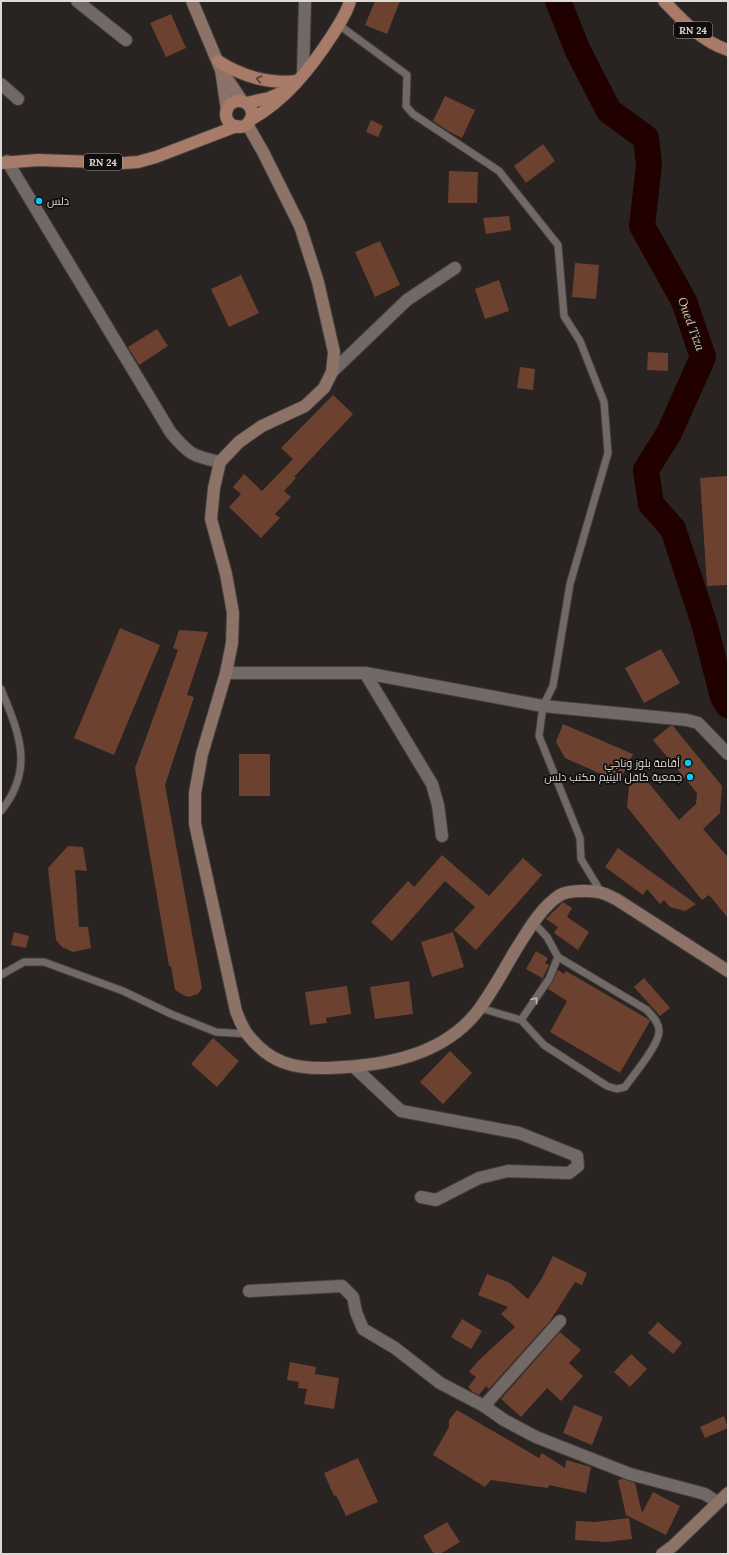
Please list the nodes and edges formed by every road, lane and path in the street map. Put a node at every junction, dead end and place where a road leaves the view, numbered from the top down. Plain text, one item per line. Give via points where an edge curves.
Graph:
1 (77, 1) edge
2 (192, 1) edge
3 (305, 1) edge
4 (350, 1) edge
5 (664, 1) edge
6 (338, 24) junction
7 (126, 40) dead end
8 (728, 50) edge
9 (220, 66) junction
10 (297, 81) junction
11 (1, 84) edge
12 (18, 98) dead end
13 (244, 102) junction
14 (227, 112) junction
15 (245, 123) junction
16 (200, 140) junction
17 (4, 162) edge
18 (455, 268) dead end
19 (332, 372) junction
20 (220, 462) junction
21 (226, 673) junction
22 (365, 673) junction
23 (1, 689) edge
24 (543, 706) junction
25 (728, 754) edge
26 (1, 811) edge
27 (442, 836) dead end
28 (601, 892) junction
29 (534, 923) junction
30 (558, 957) junction
31 (728, 972) edge
32 (1, 975) edge
33 (480, 1008) junction
34 (521, 1020) junction
35 (247, 1034) junction
36 (354, 1067) junction
37 (421, 1197) dead end
38 (249, 1291) dead end
39 (560, 1321) dead end
40 (484, 1406) junction
41 (728, 1493) edge
42 (717, 1502) junction
43 (662, 1554) edge

1 - 7 street
2 - 9 main road
3 - 10 street
4 - 6 main road, RN 24
5 - 8 main road, RN 24 via 687,26 717,47
6 - 10 main road, RN 24 via 322,50
6 - 24 lane via 407,75 406,106 413,114 499,171 558,245 564,316 580,341 604,402 608,453 570,584 552,686
10 -> 9 main road via 270,82
9 - 13 main road
9 - 14 main road
10 - 13 main road, RN 24 via 270,98
10 - 15 main road, RN 24 via 276,103
11 - 12 street
13 - 14 main road via 231,104
13 - 15 main road via 251,111
14 - 15 main road via 230,122
14 - 16 main road, RN 24
15 - 16 main road, RN 24
15 - 19 main road via 263,152 300,226 318,282 334,352
16 - 17 main road, RN 24 via 138,162
17 - 20 street via 171,433 185,450 199,458
18 - 19 street via 407,300
19 - 20 main road via 324,388 305,406 262,426 238,442
20 - 21 main road via 211,519 226,574 232,613 232,643
21 - 22 street
21 - 35 main road via 202,754 195,793 195,824 236,1011
22 - 24 street
22 - 27 street via 432,784
23 - 26 lane via 16,725 21,763 18,782 11,799
24 - 25 street via 687,720 698,723
24 - 28 lane via 539,736 580,838 581,859
28 - 29 main road via 578,891 562,894 547,906
28 - 31 main road via 616,899
29 - 30 lane via 547,937
29 - 33 main road
34 -> 30 lane via 549,979
30 - 34 lane via 647,1010 656,1019 659,1030 657,1042 625,1087 617,1089 607,1086 544,1045
32 - 35 lane via 24,962 44,962 123,991 216,1032
33 - 34 lane
33 - 36 main road via 456,1033 434,1047 400,1059
35 - 36 main road via 263,1051 282,1063 315,1068
36 - 37 street via 401,1111 519,1133 577,1156 578,1166 569,1173 508,1171 479,1178 436,1200
38 - 40 street via 342,1286 353,1297 363,1329 394,1348 440,1383
39 - 40 street
40 - 42 street via 504,1420 536,1436 630,1474 705,1494
41 - 42 main road
42 - 43 main road

